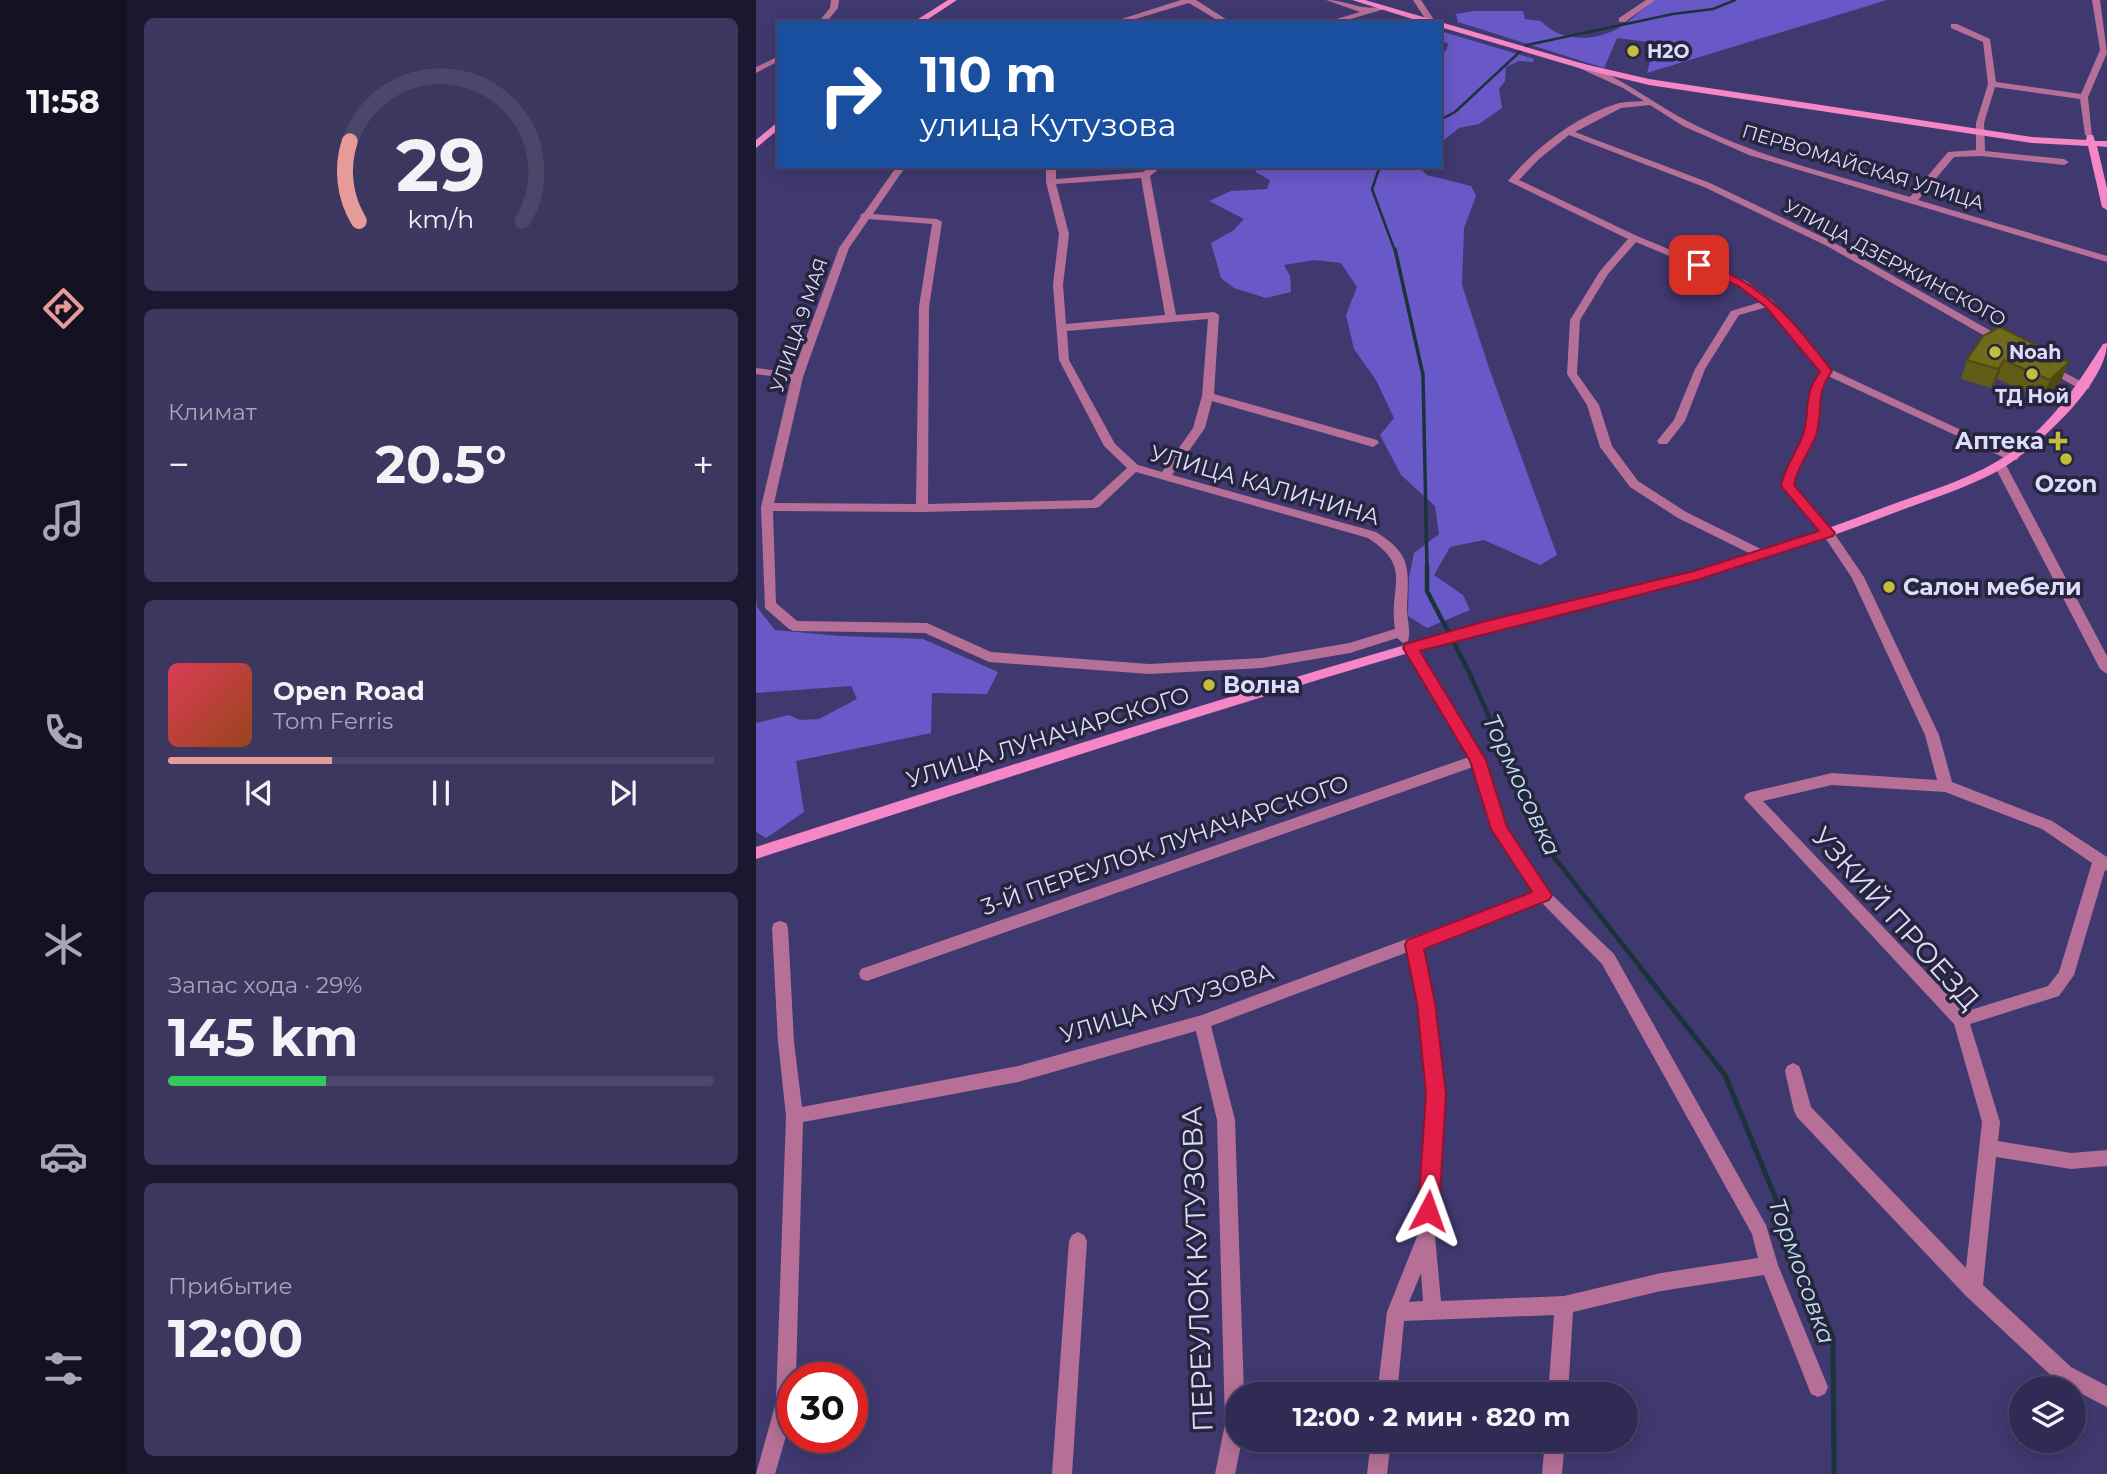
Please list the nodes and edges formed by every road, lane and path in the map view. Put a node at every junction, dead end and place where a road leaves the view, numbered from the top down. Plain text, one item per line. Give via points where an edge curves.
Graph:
1 (835, 0) edge
2 (953, 0) edge
3 (1190, 0) edge
4 (1330, 0) edge
5 (1356, 0) edge
6 (1416, 0) edge
7 (1651, 0) edge
8 (2096, 0) edge
9 (1384, 8) junction
10 (1371, 12) junction
11 (1622, 20) dead end
12 (824, 21) edge
13 (919, 21) edge
14 (1120, 21) edge
15 (1225, 21) edge
16 (1335, 21) edge
17 (1428, 21) edge
18 (1433, 21) edge
19 (1442, 25) edge
20 (1954, 26) dead end
21 (777, 59) edge
22 (1582, 66) junction
23 (756, 70) edge
24 (1992, 84) junction
25 (2084, 97) junction
26 (1652, 102) junction
27 (777, 126) edge
28 (1980, 131) junction
29 (1567, 132) junction
30 (2090, 140) junction
31 (2106, 142) edge
32 (756, 145) edge
33 (1981, 153) junction
34 (2064, 162) dead end
35 (900, 168) edge
36 (1051, 168) edge
37 (1156, 168) edge
38 (1145, 175) junction
39 (1051, 182) junction
40 (1911, 202) junction
41 (2107, 207) edge
42 (864, 216) junction
43 (1634, 238) junction
44 (2107, 259) edge
45 (1769, 303) junction
46 (1171, 318) junction
47 (1060, 328) junction
48 (2011, 346) edge
49 (2107, 346) edge
50 (2035, 360) edge
51 (756, 371) edge
52 (1826, 371) junction
53 (797, 377) junction
54 (2084, 387) junction
55 (1208, 396) junction
56 (1663, 441) dead end
57 (1373, 443) dead end
58 (2013, 457) junction
59 (2000, 465) junction
60 (1134, 468) junction
61 (1165, 477) junction
62 (767, 507) junction
63 (922, 508) junction
64 (1828, 533) junction
65 (1763, 555) junction
66 (1401, 632) junction
67 (1408, 649) junction
68 (2107, 669) edge
69 (1478, 760) junction
70 (1945, 786) junction
71 (756, 853) edge
72 (2103, 863) edge
73 (1543, 895) junction
74 (780, 928) dead end
75 (1414, 945) junction
76 (867, 974) dead end
77 (1961, 1020) junction
78 (1202, 1022) junction
79 (1793, 1071) dead end
80 (795, 1116) junction
81 (1988, 1148) junction
82 (2107, 1158) edge
83 (1427, 1234) junction
84 (1078, 1241) dead end
85 (1769, 1265) junction
86 (1973, 1289) junction
87 (1564, 1306) junction
88 (1433, 1311) junction
89 (1396, 1312) junction
90 (1388, 1382) edge
91 (1559, 1382) edge
92 (1818, 1387) dead end
93 (2107, 1397) edge
94 (1380, 1452) edge
95 (1554, 1452) edge
96 (765, 1474) edge
97 (1062, 1474) edge
98 (1225, 1474) edge
99 (1377, 1474) edge
100 (1552, 1474) edge

1 - 12 street
2 - 13 main road
3 - 14 street
3 - 15 street
4 - 10 street
5 - 9 main road, ПЕРВОМАЙСКАЯ УЛИЦА
6 - 18 street
7 - 11 street
8 - 25 street via 2104,50
9 - 10 street
9 - 17 main road, ПЕРВОМАЙСКАЯ УЛИЦА
10 - 16 street
19 - 22 main road, ПЕРВОМАЙСКАЯ УЛИЦА
20 - 24 street via 1987,41
21 - 23 street
22 - 26 street, ПЕРВОМАЙСКАЯ УЛИЦА
22 - 28 main road, ПЕРВОМАЙСКАЯ УЛИЦА via 1714,93
24 - 25 street
24 - 28 street
25 - 30 street
26 - 29 street via 1620,106
26 - 40 street, ПЕРВОМАЙСКАЯ УЛИЦА via 1686,124 1752,153
27 - 32 main road
28 - 30 main road, ПЕРВОМАЙСКАЯ УЛИЦА
28 - 33 street
29 - 43 street via 1537,154 1513,181
29 - 48 street, УЛИЦА ДЗЕРЖИНСКОГО via 1707,185 1818,238
30 - 31 main road, ПЕРВОМАЙСКАЯ УЛИЦА
30 - 41 main road
33 - 34 street
33 - 40 street via 1951,154
35 - 42 street, УЛИЦА 9 МАЯ
36 - 39 street, УЛИЦА КАЛИНИНА
37 - 38 street
38 - 39 street
38 - 46 street
39 - 47 street, УЛИЦА КАЛИНИНА via 1065,234 1058,285
40 - 44 street, ПЕРВОМАЙСКАЯ УЛИЦА
42 - 53 street, УЛИЦА 9 МАЯ via 844,248
42 - 63 street via 937,222 924,307
43 - 45 street via 1742,283
43 - 65 street via 1604,273 1575,320 1573,374 1593,405 1606,447 1634,484 1682,515
45 - 52 street
45 - 56 street via 1735,313 1700,369 1679,421
46 - 47 street
46 - 55 street via 1214,315
47 - 60 street, УЛИЦА КАЛИНИНА via 1064,360 1086,404 1110,446
49 - 54 main road, УЛИЦА ЛУНАЧАРСКОГО
50 - 54 street
51 - 53 street
52 - 58 street
52 - 64 street via 1816,386 1810,435 1787,486
53 - 62 street, УЛИЦА 9 МАЯ
54 - 58 main road, УЛИЦА ЛУНАЧАРСКОГО via 2046,430
55 - 57 street
55 - 61 street via 1199,428
58 - 59 main road, УЛИЦА ЛУНАЧАРСКОГО
59 - 64 main road, УЛИЦА ЛУНАЧАРСКОГО
59 - 68 street
60 - 61 street, УЛИЦА КАЛИНИНА
60 - 63 street via 1094,504
61 - 66 street, УЛИЦА КАЛИНИНА via 1390,544 1401,556 1404,569
62 - 63 street
62 - 66 street, УЛИЦА 9 МАЯ via 770,605 794,626 927,628 989,657 1149,669 1262,663 1350,648
64 - 65 main road, УЛИЦА ЛУНАЧАРСКОГО
64 - 70 street via 1858,578 1932,735
65 - 67 main road, УЛИЦА ЛУНАЧАРСКОГО
66 - 67 street, УЛИЦА КАЛИНИНА
67 - 69 street, УЛИЦА КАЛИНИНА
67 - 71 main road, УЛИЦА ЛУНАЧАРСКОГО
69 - 73 street, УЛИЦА КАЛИНИНА via 1499,829
69 - 76 street, 3-Й ПЕРЕУЛОК ЛУНАЧАРСКОГО
70 - 72 street via 2047,825
70 - 77 street, УЗКИЙ ПРОЕЗД via 1832,779 1751,798
72 - 77 street via 2066,975 2053,991
73 - 75 street, УЛИЦА КУТУЗОВА
73 - 85 street, УЛИЦА КАЛИНИНА via 1608,959 1760,1231
74 - 80 street
75 - 78 street, УЛИЦА КУТУЗОВА
75 - 83 street via 1436,1094
77 - 81 street, УЗКИЙ ПРОЕЗД via 1991,1122
78 - 80 street, УЛИЦА КУТУЗОВА via 1018,1074
78 - 98 street, ПЕРЕУЛОК КУТУЗОВА via 1226,1120 1235,1424
79 - 86 street via 1803,1111
80 - 96 street via 786,1402
81 - 82 street via 2071,1161
81 - 86 street, УЗКИЙ ПРОЕЗД
83 - 88 street
83 - 89 street
84 - 97 street
85 - 87 street via 1661,1282
85 - 92 street, УЛИЦА КАЛИНИНА
86 - 93 street via 2064,1374
87 - 88 street
87 - 91 street
88 - 89 street
89 - 90 street
94 - 99 street
95 - 100 street

